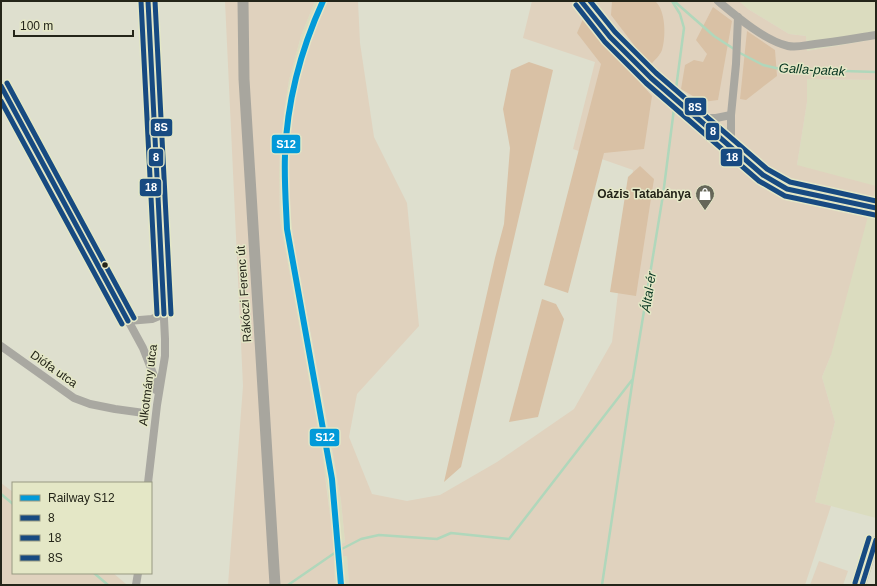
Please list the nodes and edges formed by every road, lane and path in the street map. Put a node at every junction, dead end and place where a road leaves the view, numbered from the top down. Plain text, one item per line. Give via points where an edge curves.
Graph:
1 (148, 1) edge
2 (243, 1) edge
3 (581, 1) edge
4 (718, 1) edge
5 (738, 17) junction
6 (876, 35) edge
7 (1, 86) edge
8 (731, 115) junction
9 (699, 118) junction
10 (731, 147) junction
11 (876, 208) edge
12 (164, 314) junction
13 (128, 321) junction
14 (1, 346) edge
15 (157, 405) junction
16 (144, 413) dead end
17 (148, 482) edge
18 (876, 540) edge
19 (138, 574) edge
20 (864, 583) edge
21 (136, 585) edge
22 (275, 585) edge

1 - 12 street, Alkotmány utca
2 - 22 main road, Rákóczi Ferenc út via 244,79
3 - 9 street via 610,37 651,78
4 - 5 street
5 - 6 street via 761,33 788,46 797,47
5 - 8 street
7 - 13 street
8 - 9 street
8 - 10 street
9 - 10 street
10 - 11 street via 763,175 787,189
12 - 13 street via 152,319
12 - 15 street, Alkotmány utca via 165,356
13 - 15 street via 143,348 156,382
14 - 16 street, Diófa utca via 74,398 90,404
15 - 17 street, Alkotmány utca
18 - 20 street
19 - 21 street

